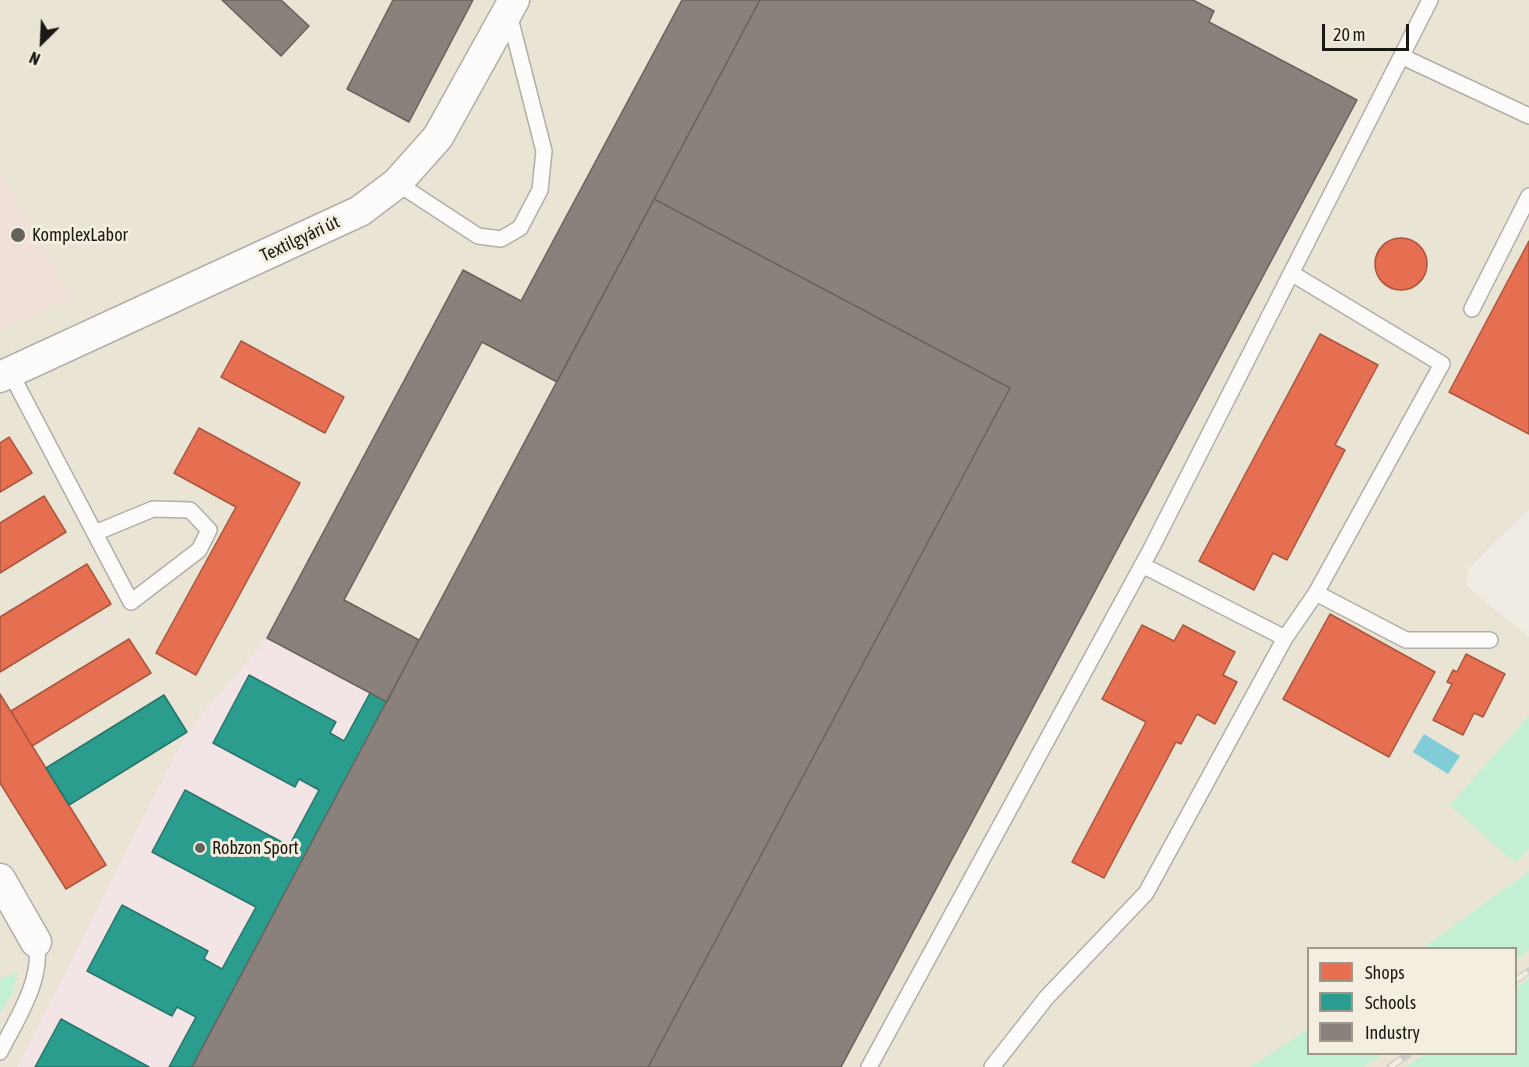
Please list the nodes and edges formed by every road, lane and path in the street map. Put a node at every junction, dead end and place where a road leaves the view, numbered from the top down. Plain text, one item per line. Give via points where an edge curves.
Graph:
1 (1431, 0) edge
2 (511, 5) edge
3 (1403, 57) junction
4 (1529, 116) edge
5 (397, 183) junction
6 (1529, 196) edge
7 (1291, 273) junction
8 (1472, 309) dead end
9 (5, 374) edge
10 (95, 533) junction
11 (1142, 565) junction
12 (1316, 593) junction
13 (1285, 638) junction
14 (1491, 640) dead end
15 (1, 882) edge
16 (36, 942) joint
17 (0, 1052) edge
18 (869, 1067) edge
19 (992, 1067) edge

1 - 3 lane
2 - 5 street, Textilgyári út via 438,137
2 - 5 lane via 544,151 540,190 520,228 501,239 478,236
3 - 4 lane
3 - 7 lane
5 - 9 street, Textilgyári út via 360,211
6 - 8 lane
7 - 11 lane
7 - 12 lane via 1442,364
9 - 10 lane
10 - 10 lane via 131,602 200,550 209,530 190,510 153,509
11 - 13 lane
11 - 18 lane
12 - 13 lane
12 - 14 lane via 1406,640
13 - 19 lane via 1146,893 1047,997
15 - 16 street
16 - 17 lane via 33,979

